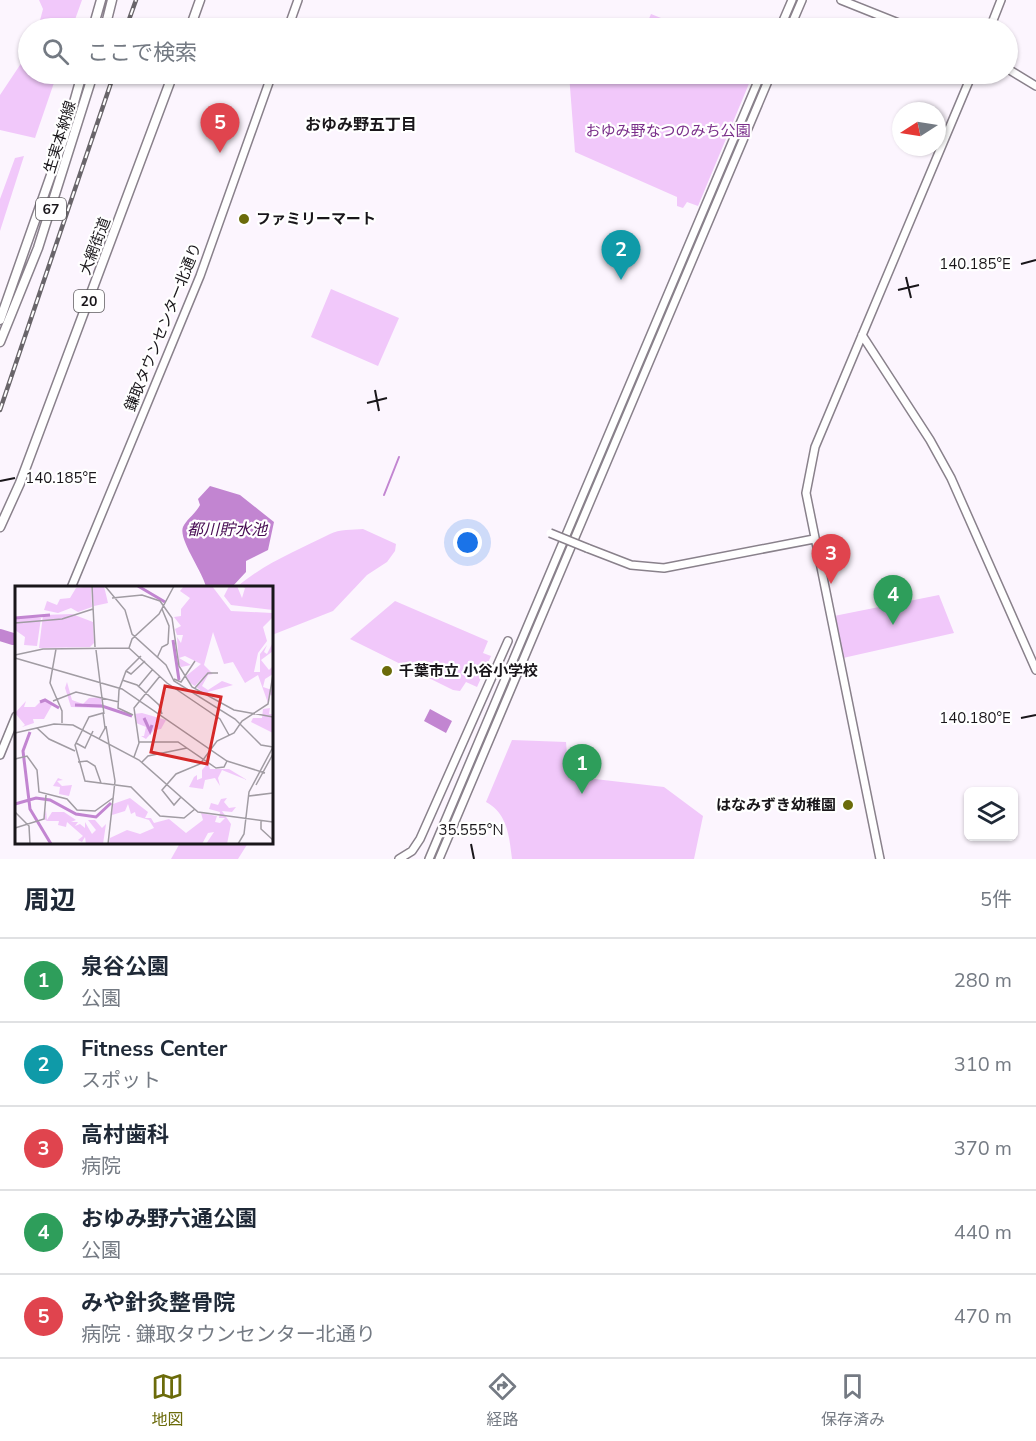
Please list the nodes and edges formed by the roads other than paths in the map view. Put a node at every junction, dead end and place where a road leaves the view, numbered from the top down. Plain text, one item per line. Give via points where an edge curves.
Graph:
1 (101, 0) edge
2 (112, 0) edge
3 (200, 0) edge
4 (298, 0) edge
5 (792, 0) edge
6 (802, 0) edge
7 (841, 0) edge
8 (1001, 0) edge
9 (96, 18) edge
10 (108, 18) edge
11 (194, 18) edge
12 (292, 18) edge
13 (784, 18) edge
14 (794, 18) edge
15 (886, 18) edge
16 (994, 18) edge
17 (1018, 75) edge
18 (79, 84) edge
19 (90, 84) edge
20 (169, 84) edge
21 (268, 84) edge
22 (757, 84) edge
23 (767, 84) edge
24 (968, 84) edge
25 (1036, 86) edge
26 (0, 320) edge
27 (862, 335) junction
28 (0, 342) edge
29 (0, 527) edge
30 (550, 533) dead end
31 (814, 539) junction
32 (71, 586) edge
33 (508, 640) dead end
34 (1036, 670) edge
35 (15, 718) edge
36 (0, 755) edge
37 (399, 859) edge
38 (429, 859) edge
39 (439, 859) edge
40 (880, 859) edge

1 - 9 main road
2 - 10 main road
3 - 11 main road
4 - 12 street
5 - 13 street
6 - 14 street
7 - 15 street
8 - 16 street
17 - 25 street
18 - 26 main road, 生実本納線 / 67
19 - 28 main road, 生実本納線 / 67 via 38,248
20 - 29 main road, 大網街道 / 20
21 - 32 street, 鎌取タウンセンター北通り via 200,276
22 - 38 street
23 - 39 street
24 - 27 street
27 - 31 street via 815,447 809,471 806,493
27 - 34 street via 951,478
30 - 31 street, bridge via 632,565 664,568
31 - 40 street
33 - 37 street via 420,839 412,851
35 - 36 street

